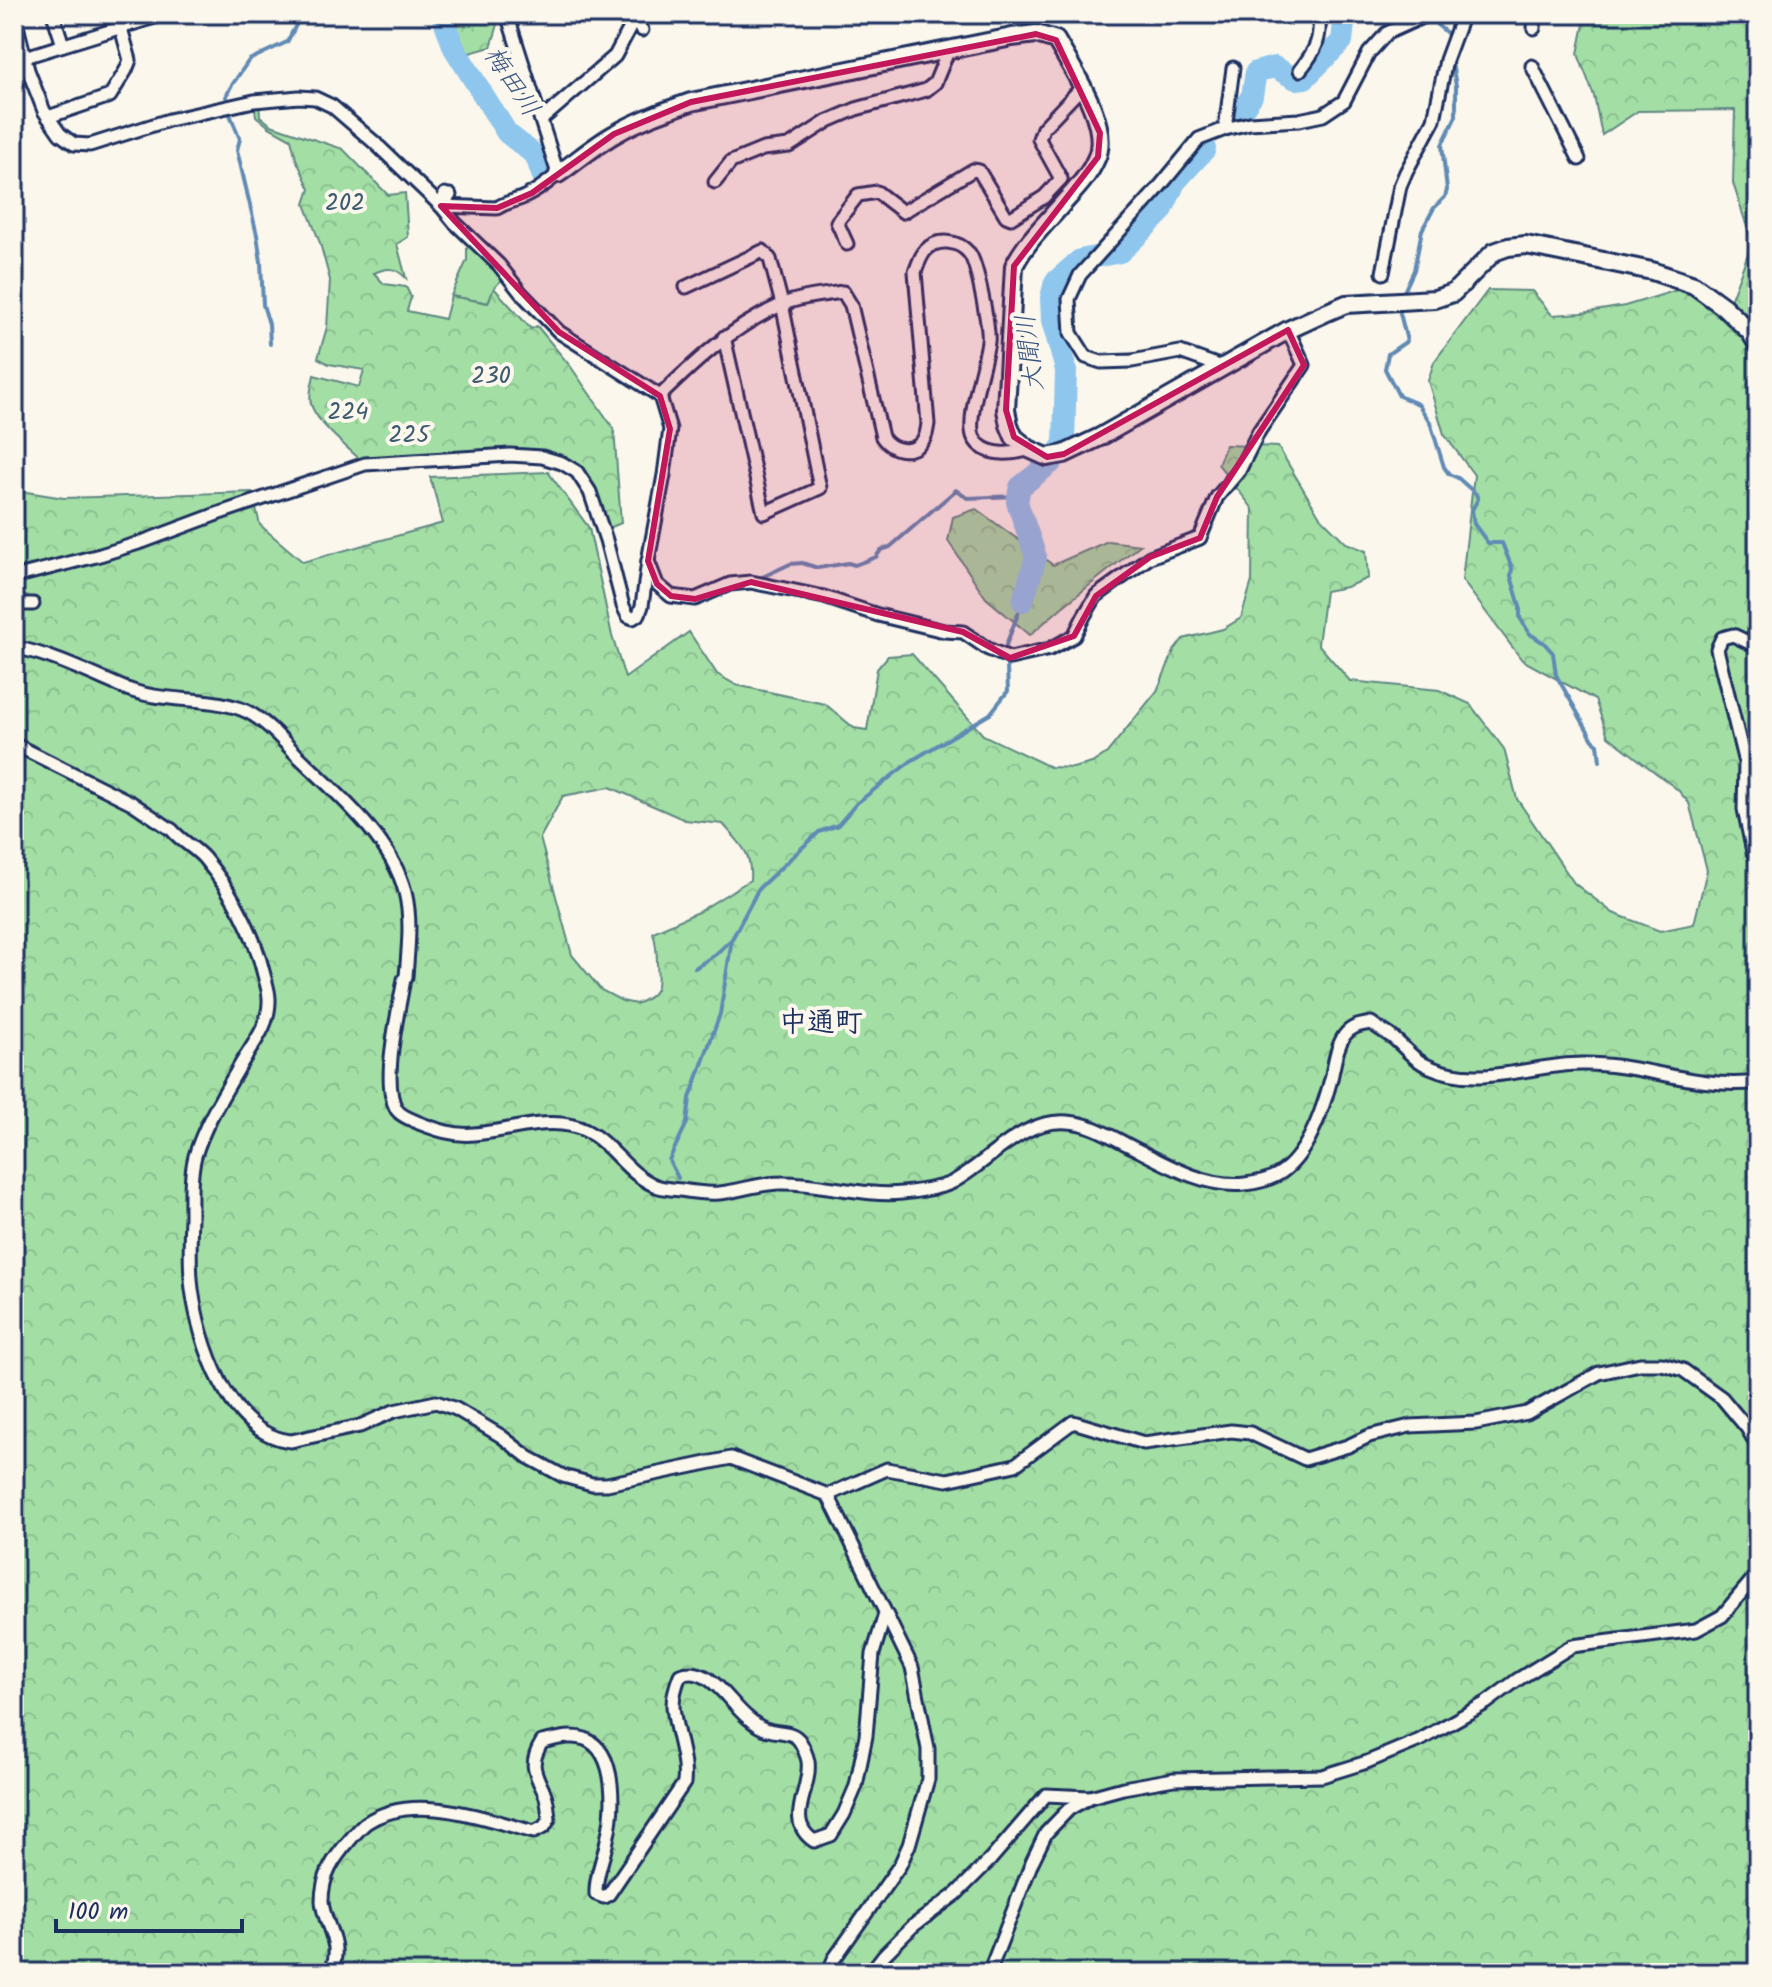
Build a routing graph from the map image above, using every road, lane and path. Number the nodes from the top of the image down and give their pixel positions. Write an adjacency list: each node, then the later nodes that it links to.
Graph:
1 (14, 14): 15 (street)
2 (53, 14): 13 (street)
3 (117, 14): 11 (street)
4 (156, 14): 11 (street)
5 (507, 14): 21 (street)
6 (1319, 14): 18 (street)
7 (1463, 14): 28 (street)
8 (1535, 14): 12 (street)
9 (1426, 15): 22 (street)
10 (635, 19): 21 (street)
11 (121, 27): 13 (street); 20 (street)
12 (1534, 28)
13 (63, 45): 15 (street)
14 (949, 49): 19 (street); 24 (street); 25 (street)
15 (25, 57): 20 (street)
16 (1532, 66): 23 (street)
17 (1233, 68): 22 (street)
18 (1300, 70)
19 (1082, 87): 27 (street); 36 (street)
20 (48, 117): 26 (street)
21 (541, 120): 24 (street)
22 (1225, 129): 34 (street)
23 (1579, 159)
24 (558, 174): 26 (street)
25 (715, 182)
26 (445, 198): 35 (street)
27 (847, 244)
28 (1383, 273)
29 (686, 287): 30 (street)
30 (782, 304): 32 (street); 32 (street); 36 (street)
31 (1288, 330): 33 (street); 34 (street); 37 (street)
32 (724, 337): 35 (street)
33 (1758, 345)
34 (1222, 367): 36 (street)
35 (660, 396): 37 (street)
36 (1029, 449)
37 (648, 561): 38 (street)
38 (14, 577)
39 (14, 604): 40 (street)
40 (33, 604)
41 (14, 647): 45 (street)
42 (1758, 647): 44 (street)
43 (14, 744): 47 (street)
44 (1758, 862)
45 (1758, 1082)
46 (1758, 1447): 47 (street)
47 (828, 1495): 49 (street)
48 (1758, 1573): 50 (street)
49 (885, 1614): 51 (street); 52 (street)
50 (1090, 1797): 53 (street); 54 (street)
51 (331, 1973)
52 (828, 1973)
53 (870, 1973)
54 (991, 1973)

